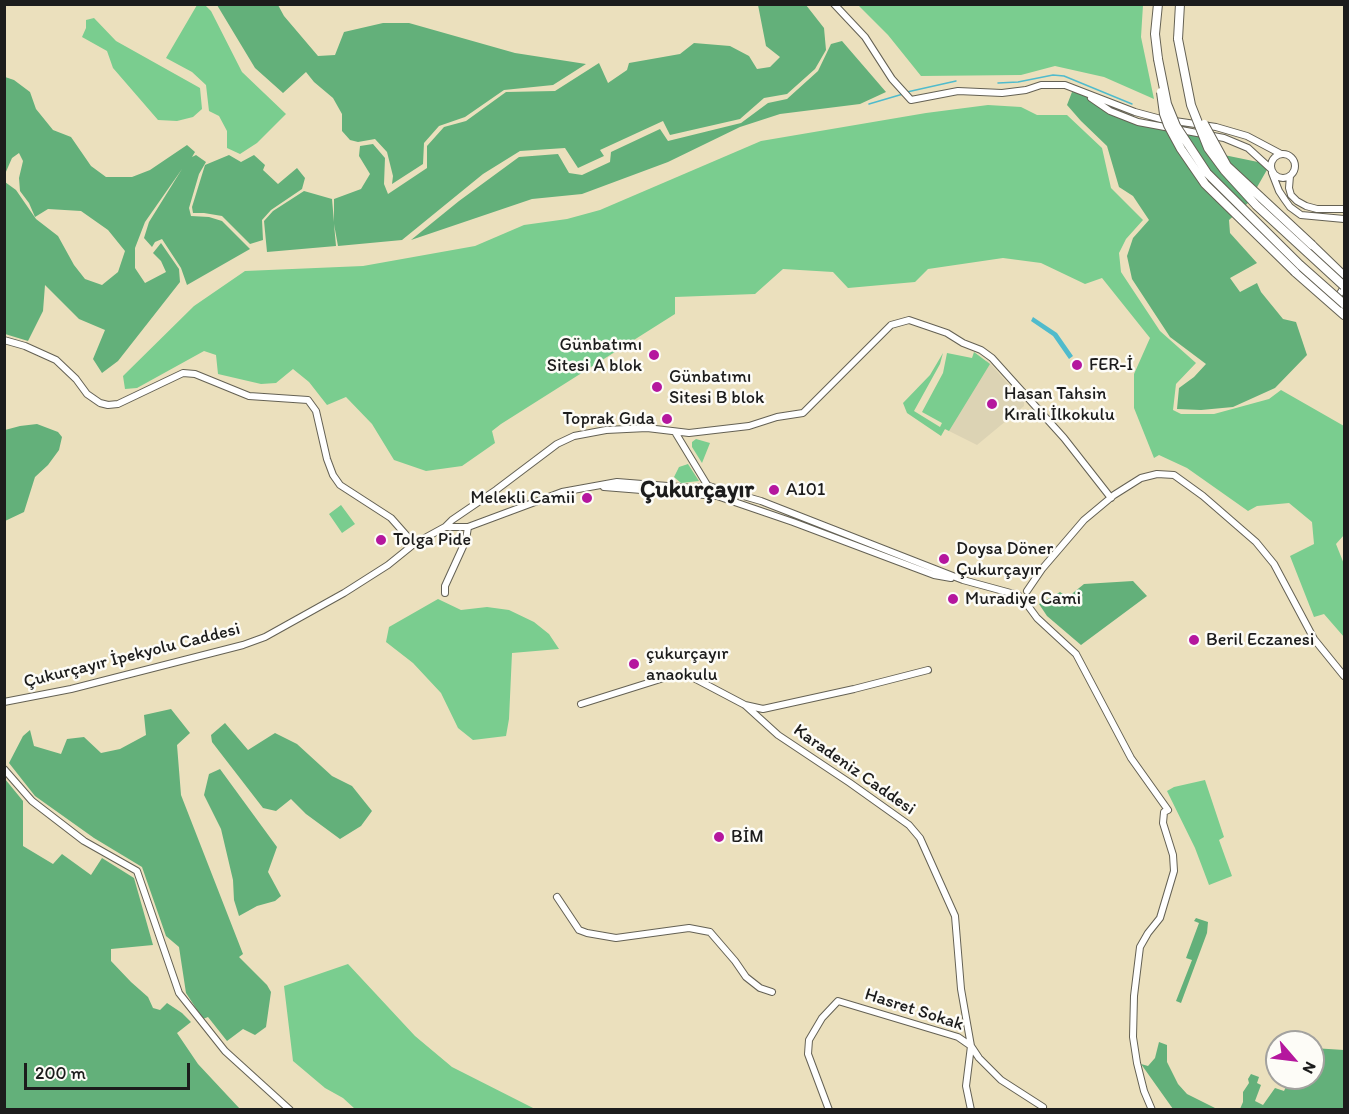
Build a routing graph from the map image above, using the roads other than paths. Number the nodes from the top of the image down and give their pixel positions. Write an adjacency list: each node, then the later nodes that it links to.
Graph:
1 (834, 4): 6 (street)
2 (1158, 4): 5 (main road, bridge)
3 (1180, 4): 4 (main road, bridge)
4 (1185, 72): 12 (main road, bridge); 13 (main road, bridge)
5 (1162, 79): 14 (main road, bridge); 14 (main road, bridge)
6 (1078, 89): 7 (street); 8 (street)
7 (1281, 154): 8 (street); 9 (street)
8 (1272, 171): 9 (street); 11 (street)
9 (1290, 176): 10 (street)
10 (1344, 209)
11 (1344, 219)
12 (1344, 276)
13 (1344, 287): 14 (street)
14 (1341, 306): 15 (main road)
15 (1344, 315)
16 (4, 340): 24 (street)
17 (675, 432): 19 (street); 21 (street); 22 (street)
18 (589, 486): 19 (street, Çukurçayır İpekyolu Caddesi); 20 (street, Çukurçayır İpekyolu Caddesi); 23 (street, Çukurçayır İpekyolu Caddesi)
19 (709, 486): 20 (street); 25 (street, Çukurçayır İpekyolu Caddesi)
20 (709, 494): 25 (street, Çukurçayır İpekyolu Caddesi)
21 (1111, 498): 26 (street); 31 (street)
22 (445, 527): 23 (street, Çukurçayır İpekyolu Caddesi); 24 (street, Çukurçayır İpekyolu Caddesi)
23 (468, 527): 27 (street)
24 (414, 544): 32 (street, Çukurçayır İpekyolu Caddesi)
25 (963, 580): 28 (street, Çukurçayır İpekyolu Caddesi)
26 (1027, 591): 28 (street); 29 (street)
27 (445, 593)
28 (1018, 595): 29 (street, Çukurçayır İpekyolu Caddesi)
29 (1026, 603): 43 (street, Çukurçayır İpekyolu Caddesi)
30 (928, 670): 34 (street)
31 (1344, 676)
32 (4, 702)
33 (582, 704): 34 (street, Karadeniz Caddesi)
34 (745, 705): 38 (street, Karadeniz Caddesi)
35 (4, 769): 40 (street)
36 (557, 897): 37 (street)
37 (772, 993)
38 (971, 1046): 39 (street, Hasret Sokak); 41 (street, Hasret Sokak); 42 (street, Karadeniz Caddesi)
39 (1043, 1107)
40 (290, 1110)
41 (829, 1110)
42 (971, 1110)
43 (1152, 1110)

